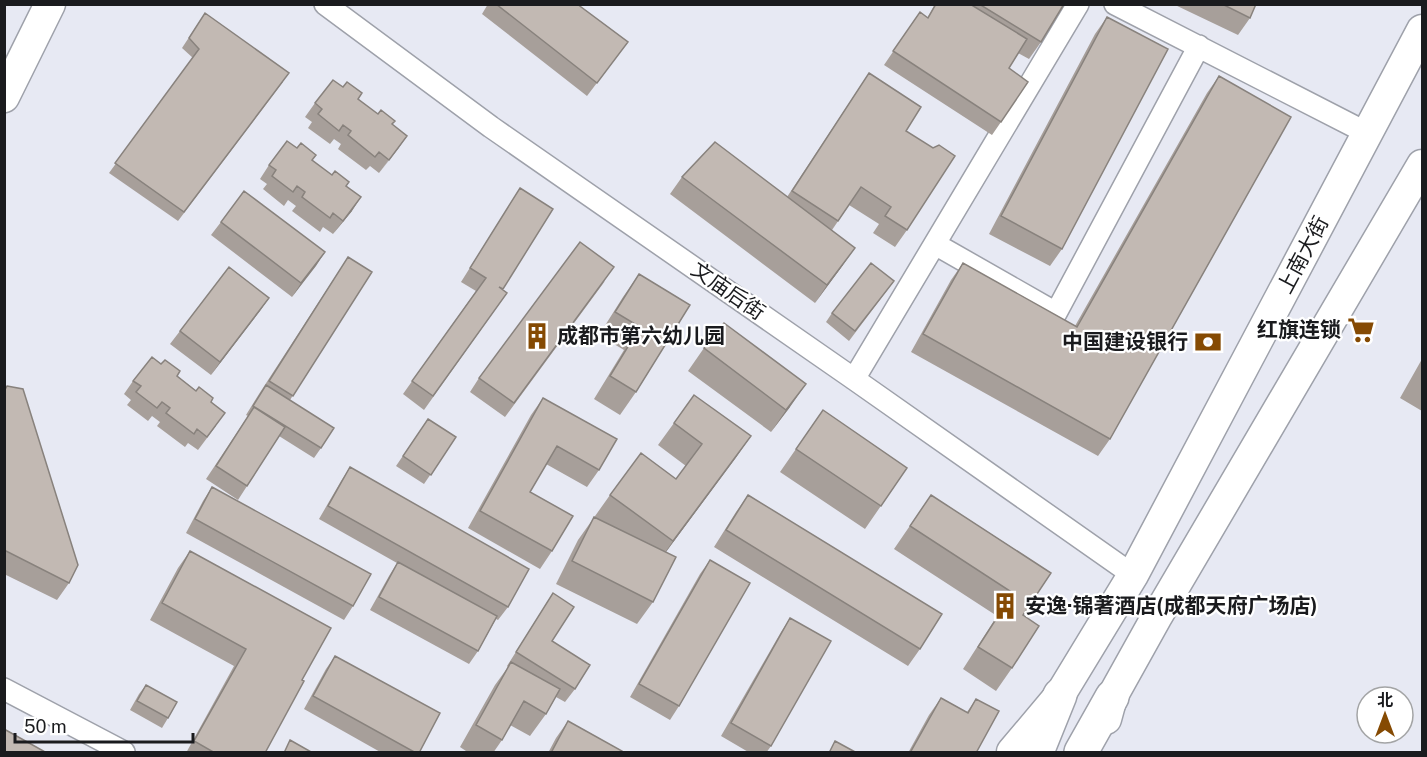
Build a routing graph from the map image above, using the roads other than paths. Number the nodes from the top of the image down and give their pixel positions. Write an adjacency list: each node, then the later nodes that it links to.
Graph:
1 (29, 4): 8 (main road)
2 (50, 4): 9 (main road)
3 (325, 4): 13 (street, 文庙后街)
4 (1078, 4): 12 (street)
5 (1115, 4): 7 (street)
6 (1422, 30): 10 (main road, 上南大街)
7 (1199, 46): 10 (street); 12 (street)
8 (4, 54)
9 (4, 97)
10 (1367, 133): 14 (main road, 上南大街)
11 (1422, 165): 17 (main road)
12 (935, 244): 13 (street)
13 (854, 378): 14 (street, 文庙后街)
14 (1133, 575): 16 (main road, 上南大街)
15 (4, 689): 18 (street)
16 (1060, 695): 19 (main road, 上南大街); 20 (main road)
17 (1112, 697): 21 (main road); 22 (main road)
18 (124, 753)
19 (1012, 753)
20 (1037, 753)
21 (1081, 753)
22 (1096, 753)

